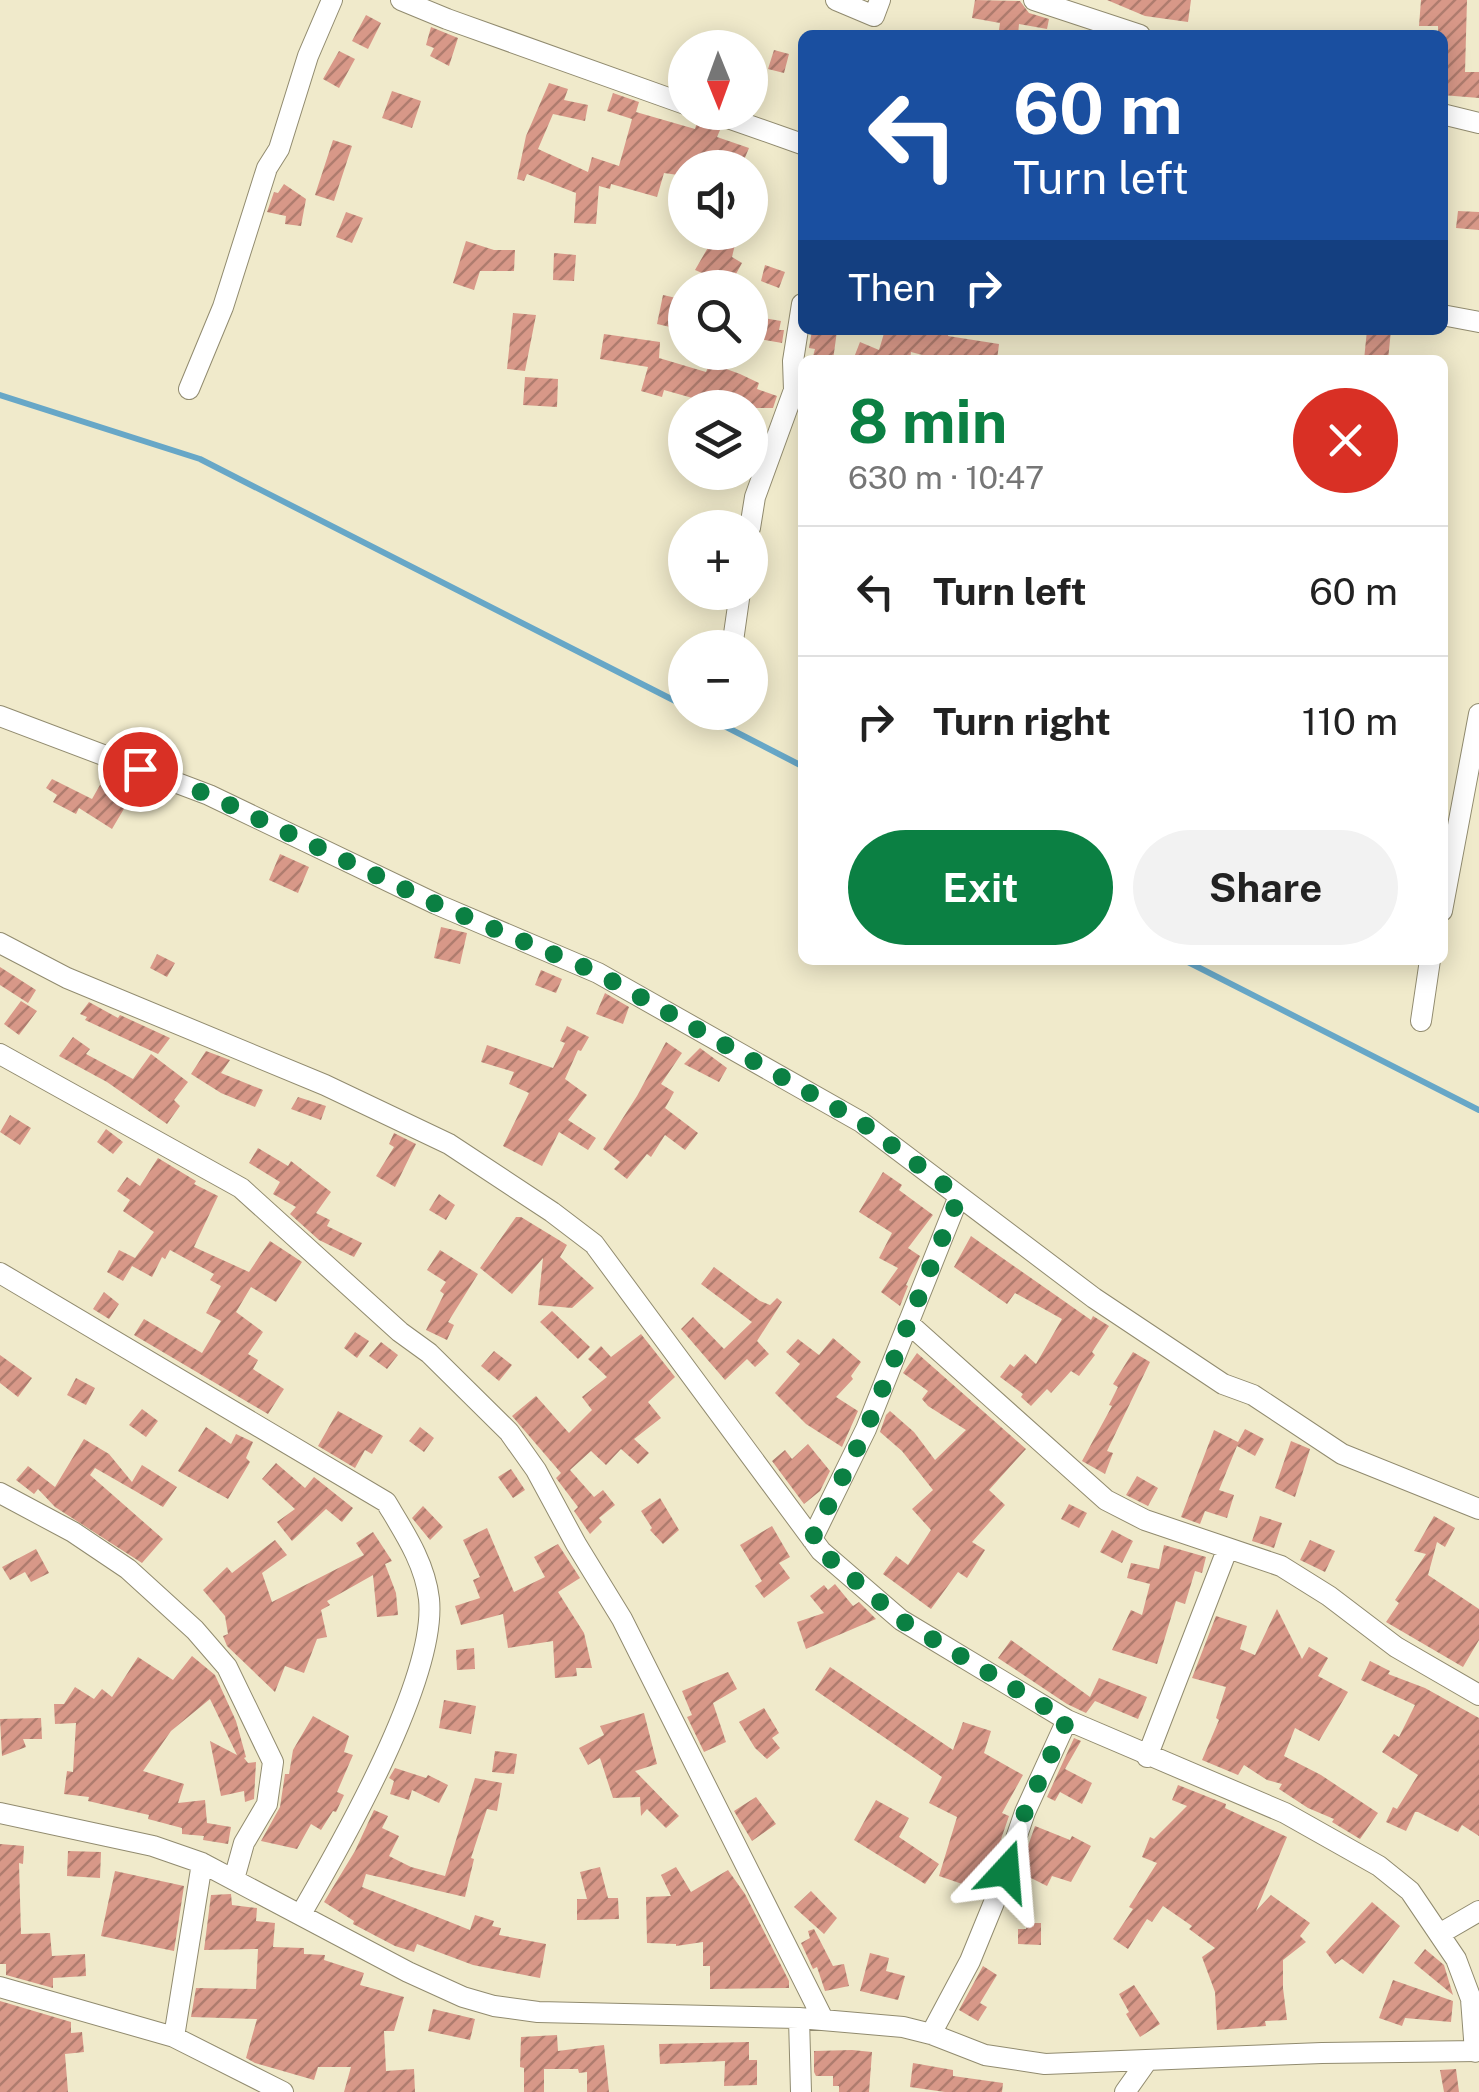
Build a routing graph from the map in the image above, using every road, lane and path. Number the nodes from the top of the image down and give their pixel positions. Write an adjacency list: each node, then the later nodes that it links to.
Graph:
1 (332, 0): 15 (street)
2 (402, 0): 7 (street)
3 (836, 0): 4 (street)
4 (880, 0)
5 (1034, 0): 6 (street)
6 (1125, 30)
7 (668, 98)
8 (1448, 115): 9 (street)
9 (1479, 123)
10 (762, 130): 11 (street)
11 (798, 143)
12 (1448, 316): 13 (street)
13 (1479, 322)
14 (798, 327): 16 (street)
15 (189, 389)
16 (753, 510)
17 (1479, 714): 19 (street)
18 (0, 716): 24 (street)
19 (1448, 879)
20 (0, 943): 29 (street)
21 (1429, 965): 22 (street)
22 (1421, 1021)
23 (0, 1054): 42 (street)
24 (959, 1196): 26 (street); 28 (street)
25 (0, 1273): 38 (street)
26 (908, 1322): 29 (street); 30 (street)
27 (0, 1493): 36 (street)
28 (1479, 1509)
29 (812, 1539): 32 (street)
30 (1227, 1550): 31 (street); 33 (street)
31 (1479, 1696)
32 (1067, 1720): 33 (street); 43 (street)
33 (1147, 1757): 39 (street)
34 (0, 1812): 35 (street)
35 (202, 1864): 36 (street); 44 (street)
36 (234, 1879): 38 (street)
37 (1479, 1911): 39 (street)
38 (301, 1914): 41 (street)
39 (1440, 1933): 45 (street)
40 (0, 1988): 44 (street)
41 (799, 2018): 42 (street); 48 (street)
42 (823, 2020): 43 (street)
43 (931, 2034): 46 (street)
44 (174, 2037): 47 (street)
45 (1477, 2052): 46 (street)
46 (1148, 2060): 49 (street)
47 (283, 2092)
48 (801, 2092)
49 (1125, 2092)

